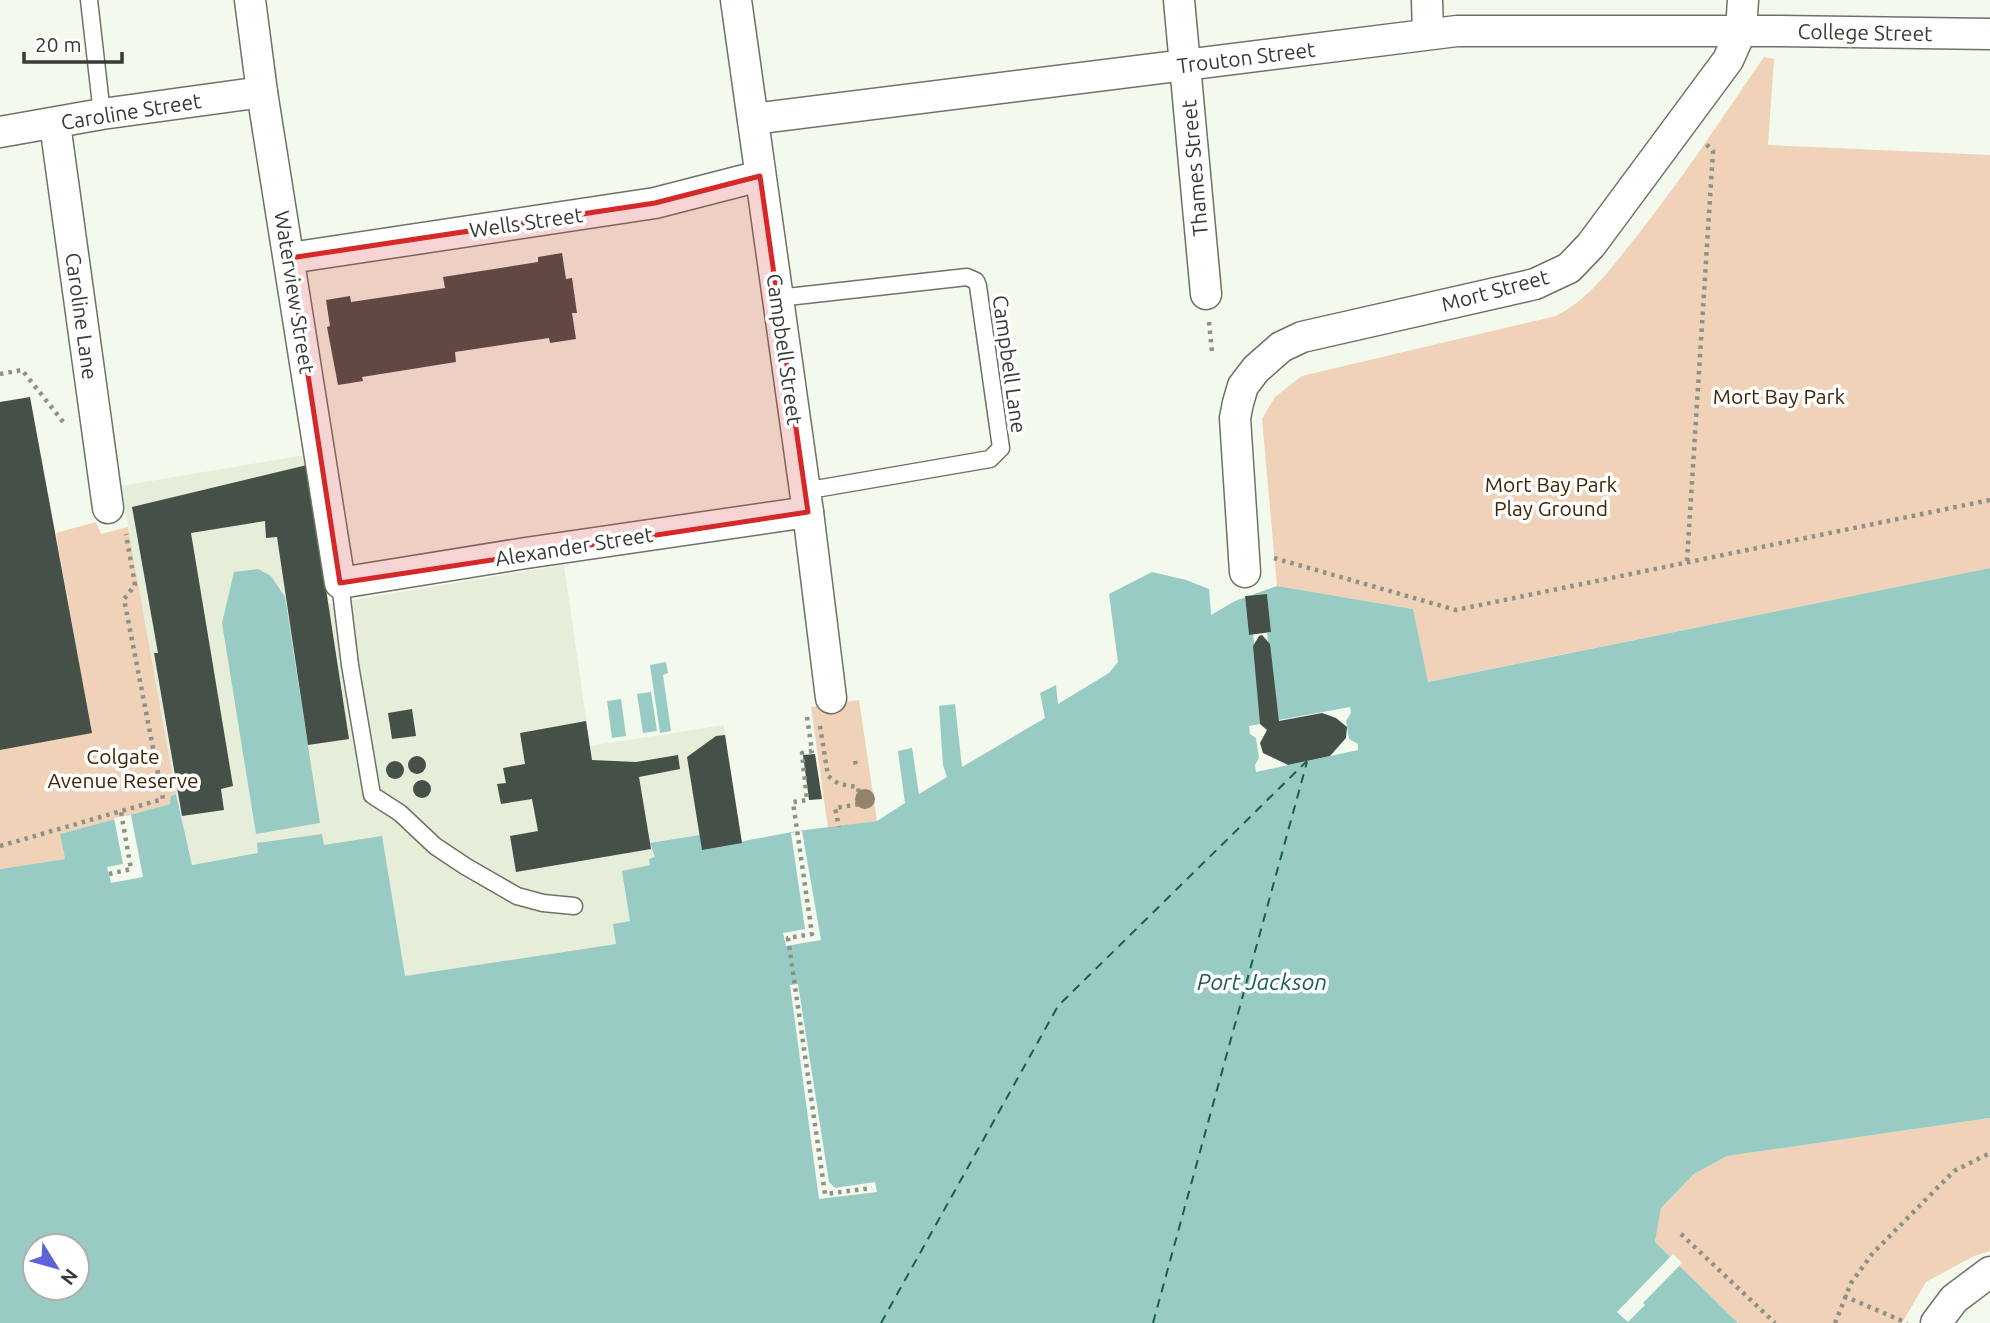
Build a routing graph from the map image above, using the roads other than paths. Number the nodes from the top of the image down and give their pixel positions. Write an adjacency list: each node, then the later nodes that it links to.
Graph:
1 (89, 0): 12 (lane)
2 (250, 0): 11 (street, Waterview Street)
3 (736, 0): 13 (street, Campbell Street)
4 (1179, 0): 10 (street, Thames Street)
5 (1427, 0): 8 (street)
6 (1743, 0): 7 (street, Mort Street)
7 (1741, 31): 8 (street, Trouton Street); 9 (street, College Street); 22 (street, Mort Street)
8 (1428, 34): 10 (street, Trouton Street)
9 (1990, 34)
10 (1185, 65): 13 (street, Trouton Street); 18 (street, Thames Street)
11 (262, 92): 12 (street, Caroline Street); 17 (street, Waterview Street)
12 (102, 114): 14 (street, Caroline Street)
13 (753, 120): 16 (street, Campbell Street)
14 (55, 124): 15 (street, Caroline Street); 21 (street, Caroline Lane)
15 (0, 132)
16 (760, 176): 17 (street, Wells Street); 19 (street, Campbell Street)
17 (290, 258): 23 (street, Waterview Street)
18 (1206, 294)
19 (778, 298): 20 (street, Campbell Street); 20 (lane, Campbell Lane)
20 (806, 501): 23 (street, Alexander Street); 24 (street, Campbell Street)
21 (108, 508)
22 (1244, 564)
23 (340, 583): 25 (lane)
24 (818, 704)
25 (574, 906)
26 (1990, 1272): 27 (street)
27 (1936, 1323)

